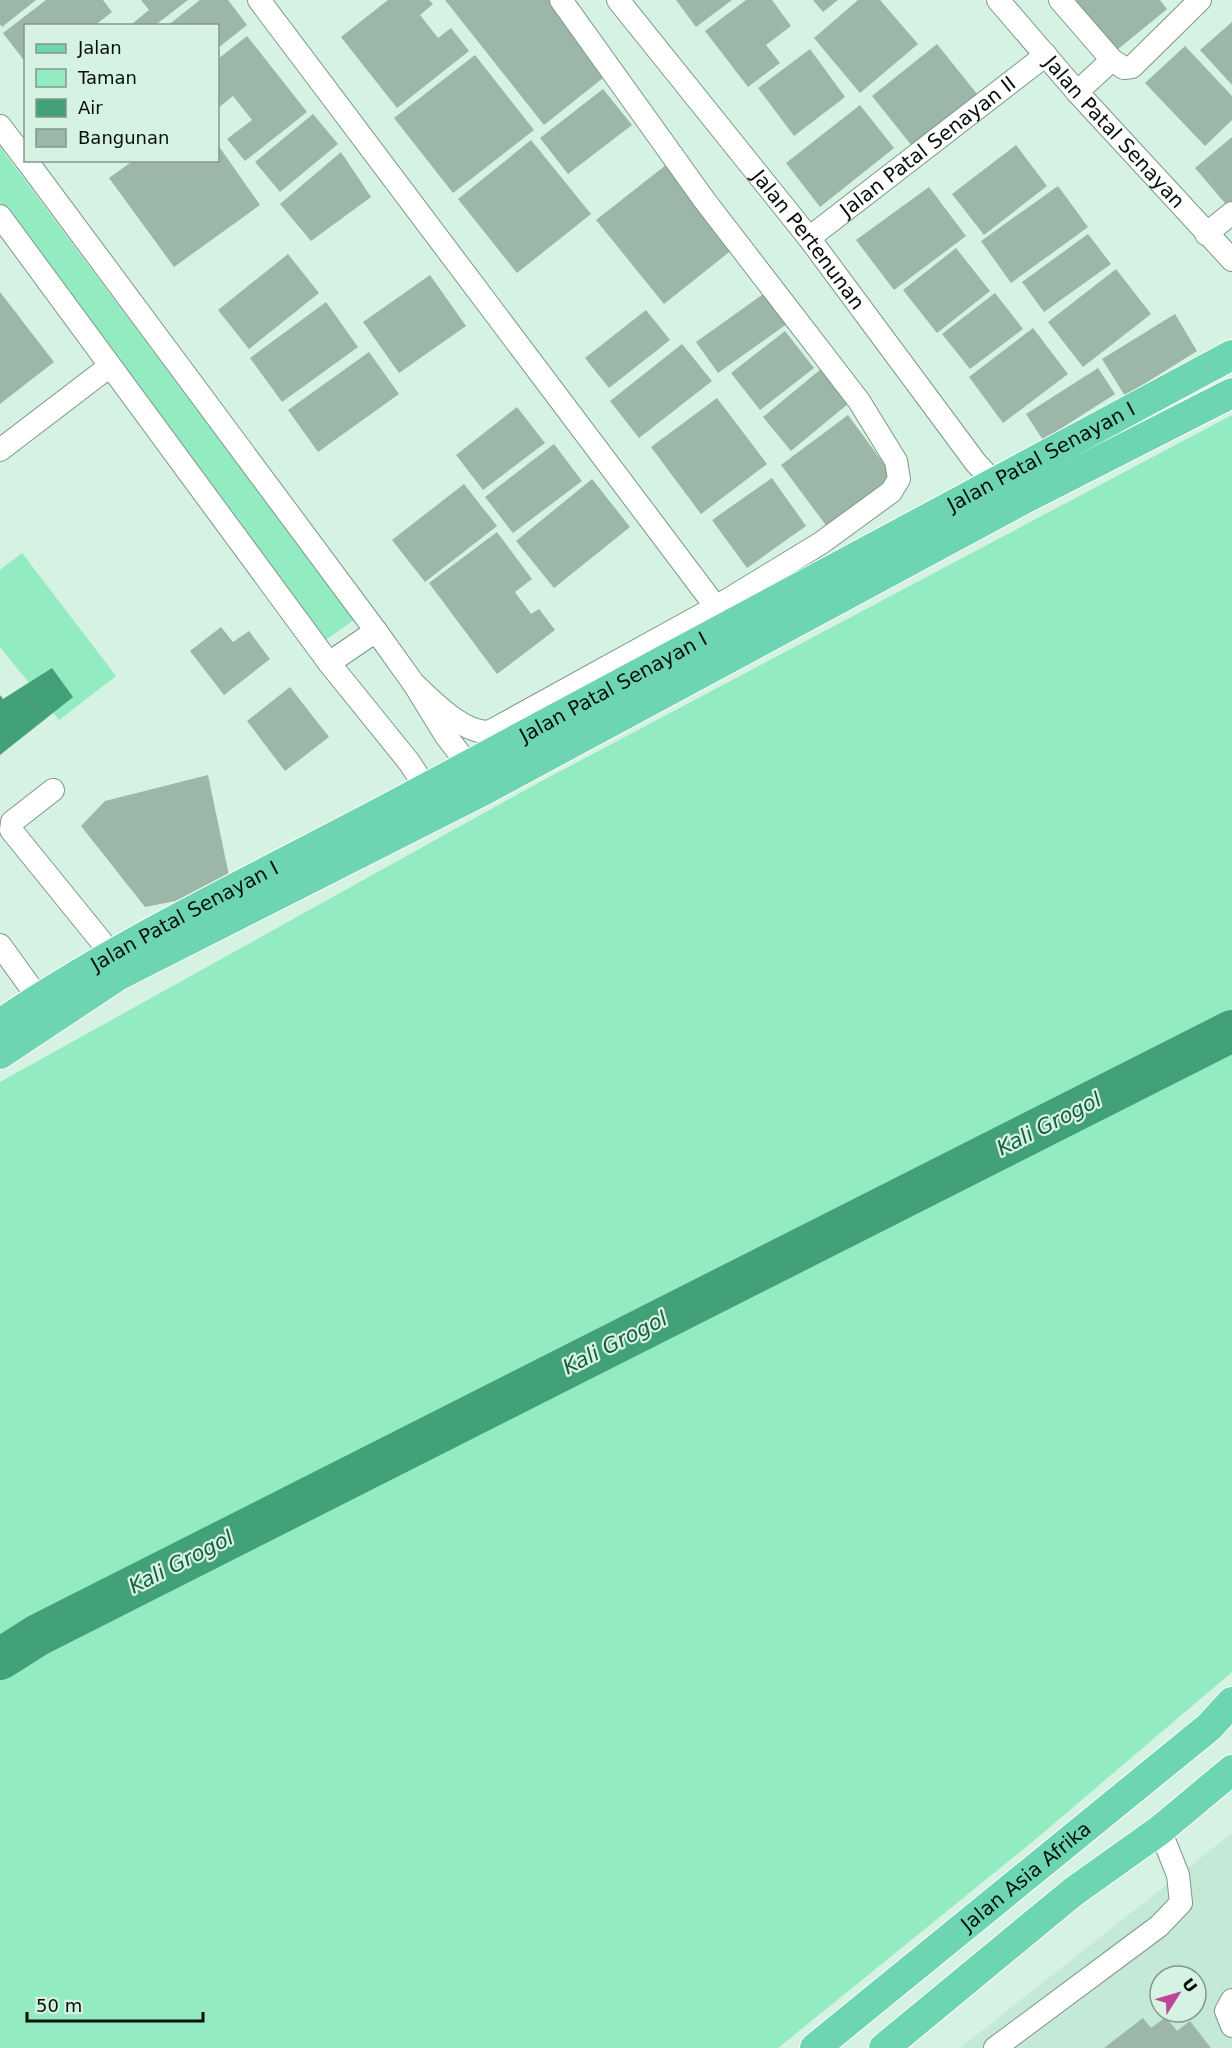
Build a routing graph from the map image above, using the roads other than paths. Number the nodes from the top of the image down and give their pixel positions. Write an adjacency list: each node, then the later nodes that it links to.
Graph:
1 (259, 0): 23 (street)
2 (561, 0): 23 (street)
3 (618, 0): 16 (street, Jalan Pertenunan)
4 (998, 0): 7 (street, Jalan Patal Senayan)
5 (1060, 0): 8 (street)
6 (1200, 0): 8 (street)
7 (1046, 55): 9 (street, Jalan Patal Senayan); 16 (street, Jalan Patal Senayan II)
8 (1112, 60): 9 (street)
9 (1077, 92): 15 (street, Jalan Patal Senayan)
10 (0, 126): 11 (street)
11 (24, 157)
12 (27, 162): 24 (street)
13 (1232, 213): 15 (street)
14 (0, 216): 19 (street)
15 (1206, 234): 17 (street, Jalan Patal Senayan)
16 (809, 238): 22 (street, Jalan Pertenunan)
17 (1232, 260)
18 (1232, 355): 22 (main road, Jalan Patal Senayan I)
19 (110, 366): 21 (street); 25 (street)
20 (1232, 393): 27 (main road, Jalan Patal Senayan I)
21 (0, 450)
22 (993, 481): 27 (main road, Jalan Patal Senayan I)
23 (716, 607): 26 (street)
24 (376, 631): 25 (street); 26 (street)
25 (329, 663): 29 (street)
26 (414, 684): 27 (street)
27 (478, 777): 29 (main road, Jalan Patal Senayan I)
28 (53, 790): 31 (street)
29 (434, 800): 31 (main road, Jalan Patal Senayan I)
30 (0, 945): 32 (street)
31 (114, 965): 32 (main road, Jalan Patal Senayan I); 34 (main road, Jalan Patal Senayan I)
32 (39, 999): 33 (main road, Jalan Patal Senayan I)
33 (0, 1024)
34 (0, 1054)
35 (1232, 1701): 36 (main road, Jalan Asia Afrika)
36 (1221, 1720): 39 (main road, Jalan Asia Afrika)
37 (1229, 1772): 38 (main road)
38 (1160, 1830): 40 (main road); 45 (street)
39 (1048, 1857): 40 (main road); 43 (main road, Jalan Asia Afrika)
40 (1073, 1892): 44 (main road)
41 (1232, 2000): 42 (street)
42 (1232, 2026)
43 (814, 2048)
44 (884, 2048)
45 (995, 2048)

